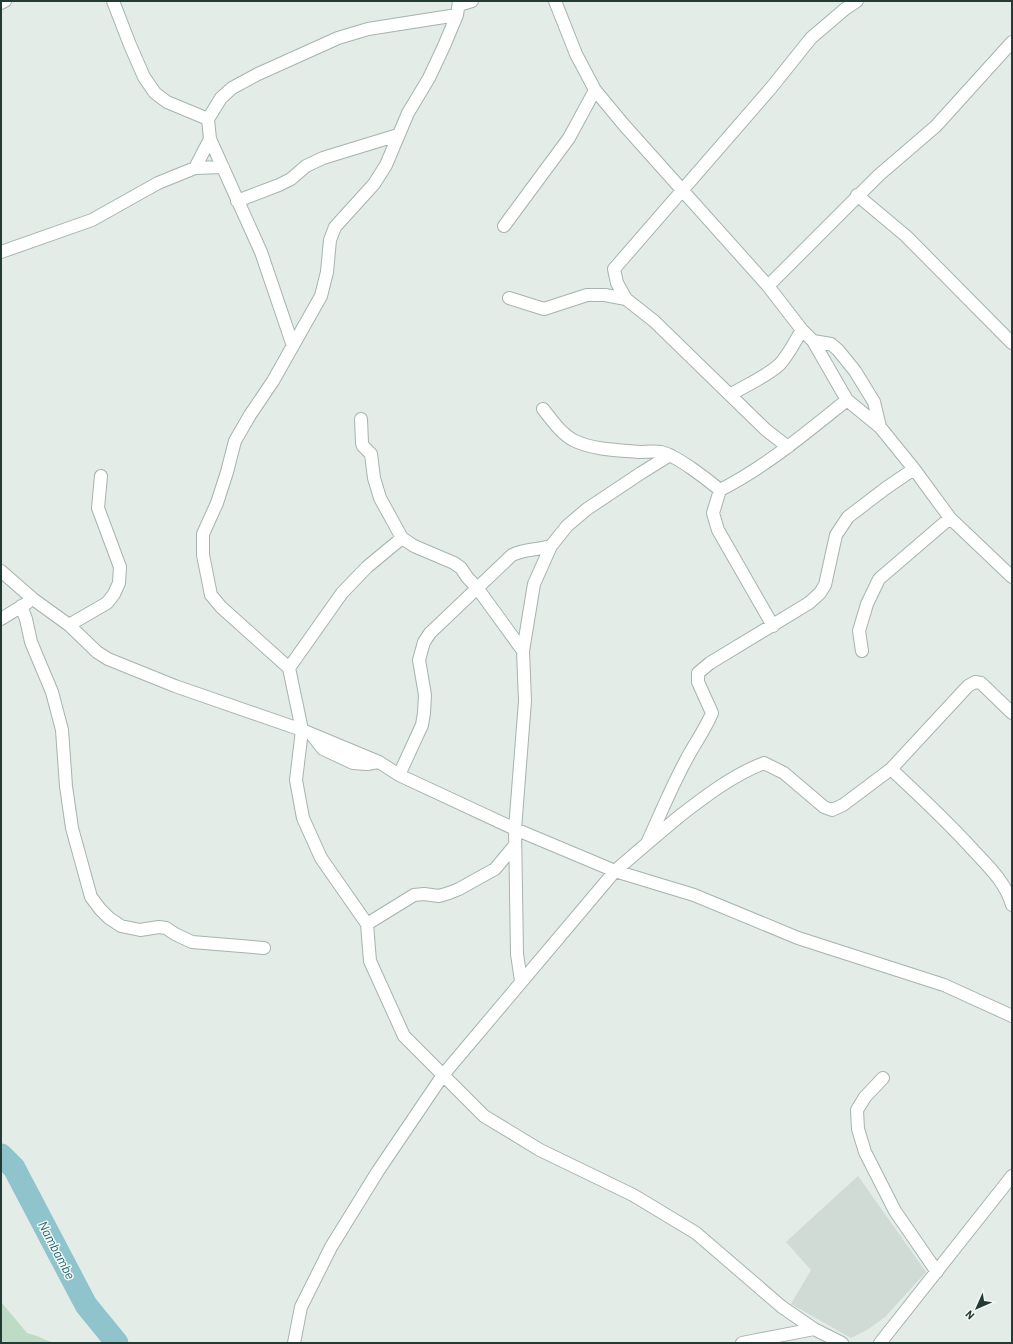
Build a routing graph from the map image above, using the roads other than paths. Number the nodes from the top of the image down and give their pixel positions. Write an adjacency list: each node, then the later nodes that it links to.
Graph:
1 (5, 1): 6 (street)
2 (113, 1): 10 (street)
3 (472, 1): 7 (street)
4 (554, 1): 9 (street)
5 (857, 1): 15 (street)
6 (1, 3)
7 (458, 7): 10 (street); 11 (street)
8 (1012, 42): 16 (street)
9 (595, 90): 15 (street); 18 (street)
10 (208, 119): 12 (street)
11 (398, 135): 17 (street); 26 (street)
12 (210, 139): 13 (street); 14 (street)
13 (223, 167): 14 (street); 17 (street)
14 (195, 168): 19 (street)
15 (682, 190): 20 (street); 22 (street)
16 (857, 195): 20 (street); 25 (street)
17 (237, 201): 26 (street)
18 (504, 226)
19 (1, 252)
20 (768, 286): 23 (street)
21 (509, 298): 22 (street)
22 (626, 298): 27 (street)
23 (802, 330): 24 (street); 27 (street)
24 (813, 341): 28 (street); 31 (street)
25 (1012, 343)
26 (293, 346): 50 (street)
27 (730, 395): 32 (street)
28 (847, 400): 31 (street); 32 (street)
29 (543, 409): 33 (street)
30 (361, 419): 38 (street)
31 (880, 427): 34 (street)
32 (788, 447): 36 (street)
33 (670, 455): 36 (street); 39 (street)
34 (914, 469): 37 (street); 47 (street)
35 (101, 476): 46 (street)
36 (720, 490): 47 (street)
37 (950, 518): 41 (street); 49 (street)
38 (402, 538): 42 (street); 50 (street)
39 (550, 546): 42 (street); 48 (street)
40 (1, 571): 43 (street)
41 (1012, 577)
42 (478, 589): 48 (street); 54 (street)
43 (33, 599): 44 (street); 46 (street)
44 (21, 606): 45 (street); 63 (street)
45 (1, 619)
46 (69, 625): 52 (street)
47 (773, 626): 56 (street)
48 (523, 651): 55 (street)
49 (862, 651)
50 (289, 668): 52 (street)
51 (1012, 713): 53 (street)
52 (306, 732): 54 (street); 62 (street)
53 (891, 769): 56 (street); 61 (street)
54 (399, 774): 55 (street)
55 (515, 828): 57 (street); 60 (street)
56 (647, 843): 60 (street)
57 (515, 845): 58 (street); 59 (street)
58 (516, 866): 59 (street); 64 (street)
59 (495, 869): 62 (street)
60 (615, 870): 64 (street); 65 (street)
61 (1012, 905)
62 (367, 924): 66 (street)
63 (264, 948)
64 (521, 981): 66 (street)
65 (1012, 1016)
66 (443, 1075): 70 (street); 71 (street)
67 (883, 1078): 69 (street)
68 (1012, 1176): 69 (street)
69 (937, 1272): 74 (street)
70 (814, 1329): 72 (street); 73 (street)
71 (294, 1343)
72 (742, 1343)
73 (842, 1343)
74 (880, 1343)

